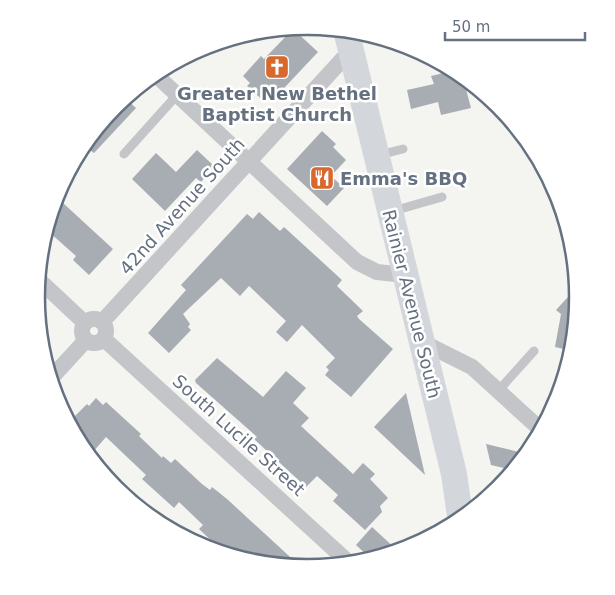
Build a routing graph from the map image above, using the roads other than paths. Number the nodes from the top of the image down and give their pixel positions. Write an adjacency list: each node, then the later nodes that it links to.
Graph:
1 (349, 42): 6 (main road, Rainier Avenue South); 7 (street, 42nd Avenue South)
2 (161, 80): 3 (street)
3 (177, 95): 5 (lane); 7 (street)
4 (403, 149): 6 (lane)
5 (124, 154)
6 (376, 155): 9 (main road, Rainier Avenue South)
7 (249, 162): 10 (street); 12 (street, 42nd Avenue South)
8 (442, 197): 9 (lane)
9 (390, 212): 10 (main road, Rainier Avenue South)
10 (405, 275): 16 (main road, Rainier Avenue South)
11 (46, 286): 13 (street)
12 (102, 322): 13 (street); 14 (street)
13 (85, 323): 15 (street)
14 (104, 339): 15 (street); 22 (street, South Lucile Street)
15 (86, 340): 18 (street)
16 (422, 342): 19 (street); 21 (main road, Rainier Avenue South)
17 (534, 352): 19 (lane)
18 (56, 372)
19 (498, 391): 20 (street)
20 (537, 426)
21 (459, 511)
22 (343, 558)

